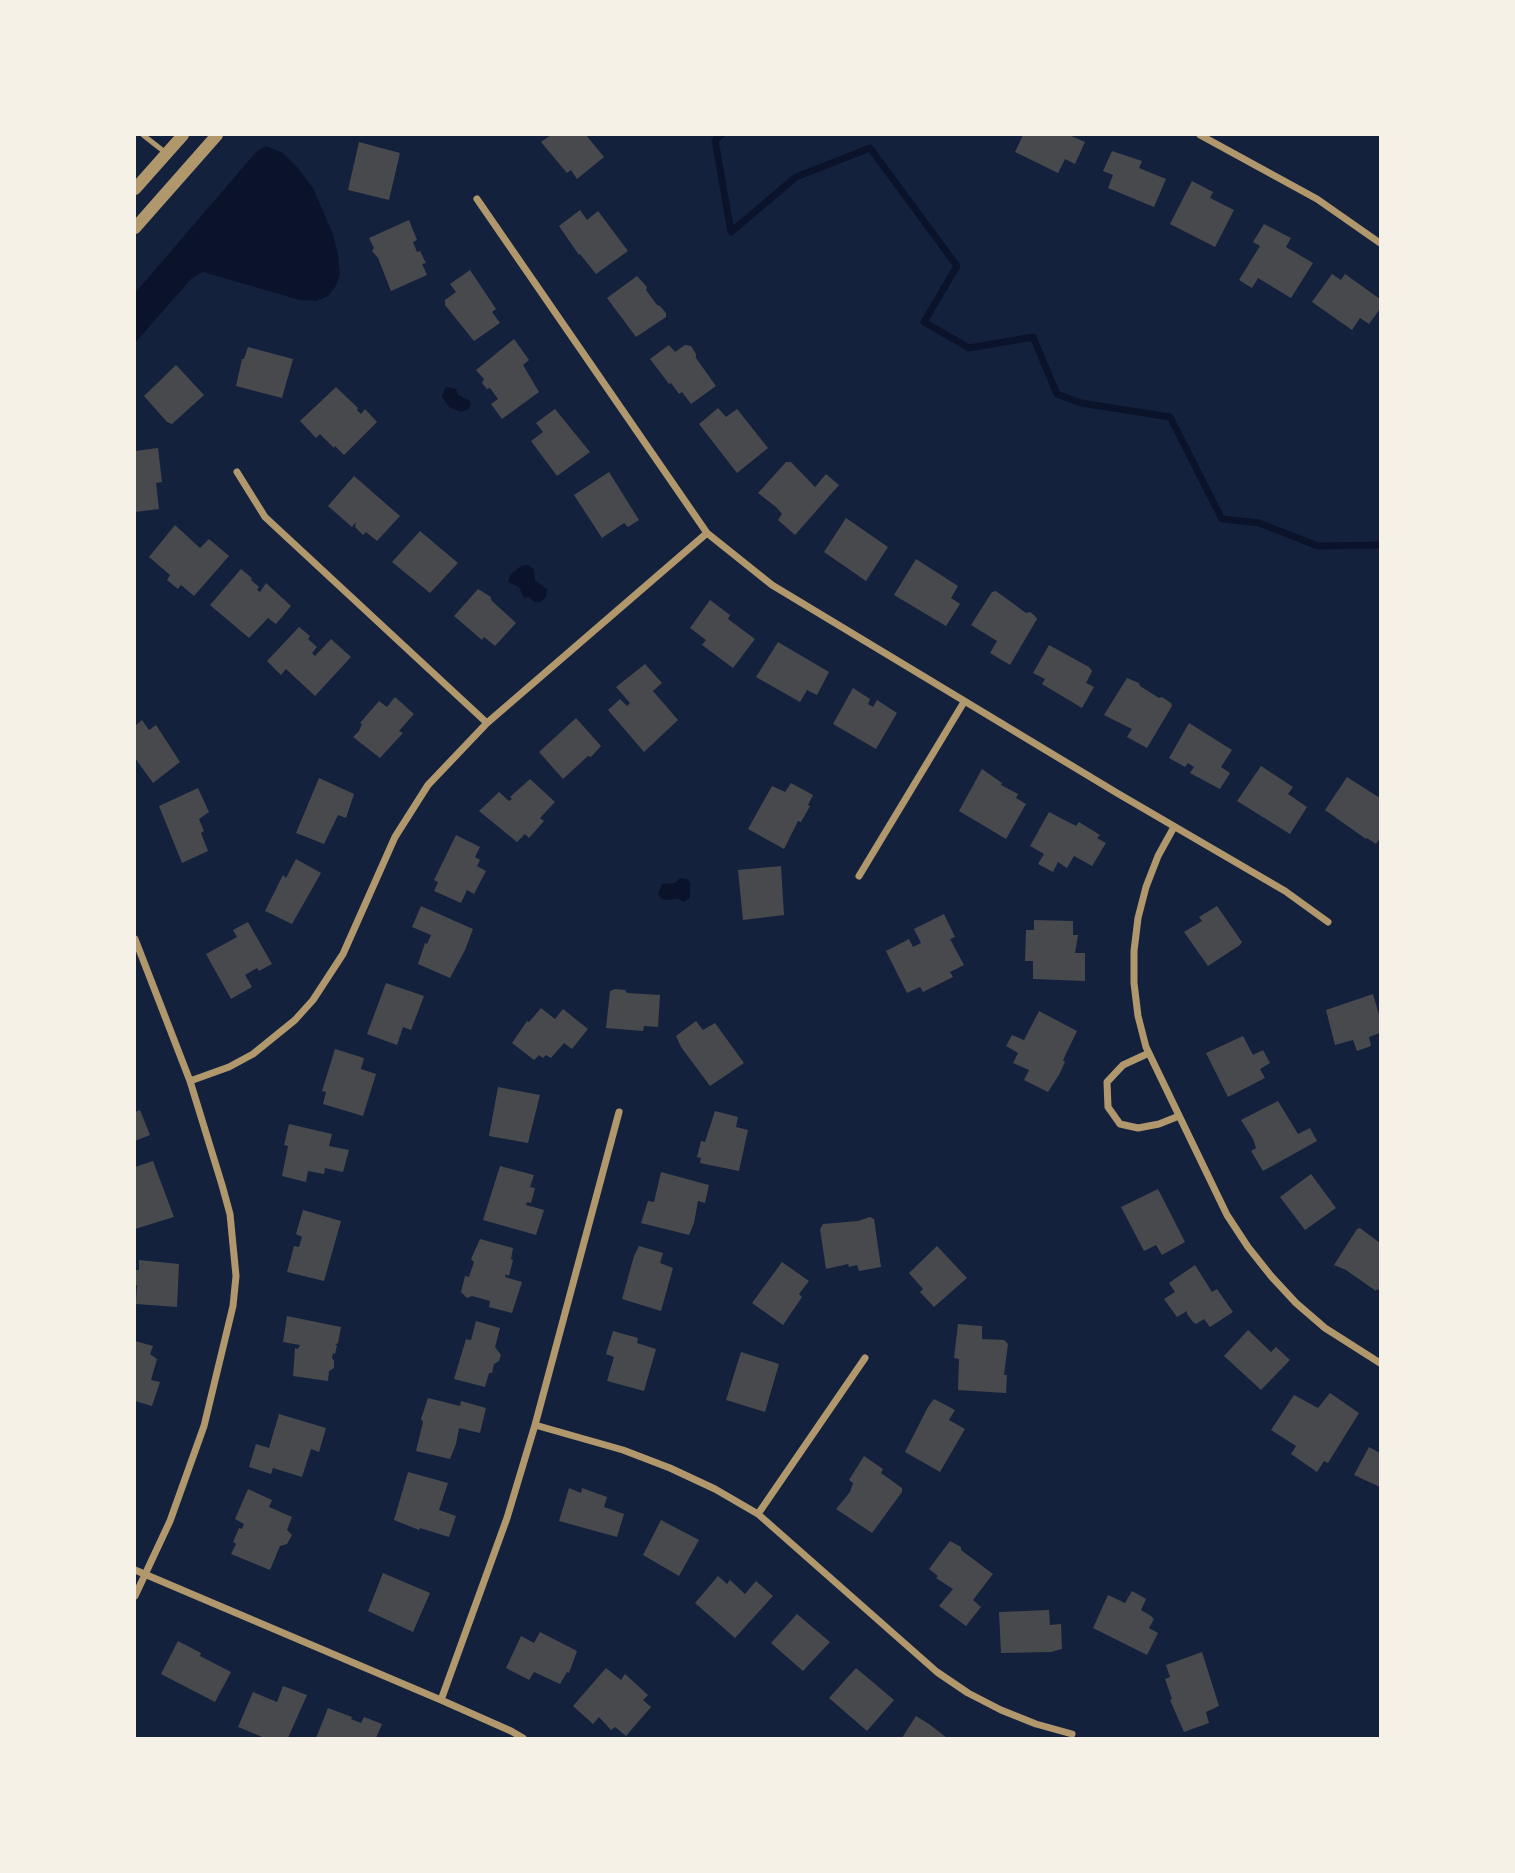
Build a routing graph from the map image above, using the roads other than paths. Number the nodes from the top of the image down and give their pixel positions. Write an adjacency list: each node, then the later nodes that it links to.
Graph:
1 (143, 135): 5 (lane)
2 (183, 135): 5 (street)
3 (217, 135): 8 (street)
4 (1201, 135): 9 (street)
5 (166, 153): 6 (street)
6 (135, 189)
7 (477, 199): 11 (street)
8 (135, 228)
9 (1380, 243)
10 (237, 472): 13 (street)
11 (708, 533): 12 (street); 13 (street)
12 (964, 702): 14 (street); 15 (street)
13 (487, 723): 19 (street)
14 (1174, 827): 16 (street); 18 (street)
15 (859, 876)
16 (1328, 922)
17 (135, 939): 19 (street)
18 (1149, 1053): 21 (street); 21 (street)
19 (190, 1081): 27 (street)
20 (619, 1112): 24 (street)
21 (1179, 1116): 23 (street)
22 (865, 1358): 25 (street)
23 (1380, 1363)
24 (535, 1425): 25 (street); 29 (street)
25 (758, 1514): 30 (street)
26 (135, 1570): 27 (street)
27 (146, 1575): 28 (street); 29 (street)
28 (135, 1596)
29 (441, 1700): 31 (street)
30 (1072, 1734)
31 (523, 1738)

